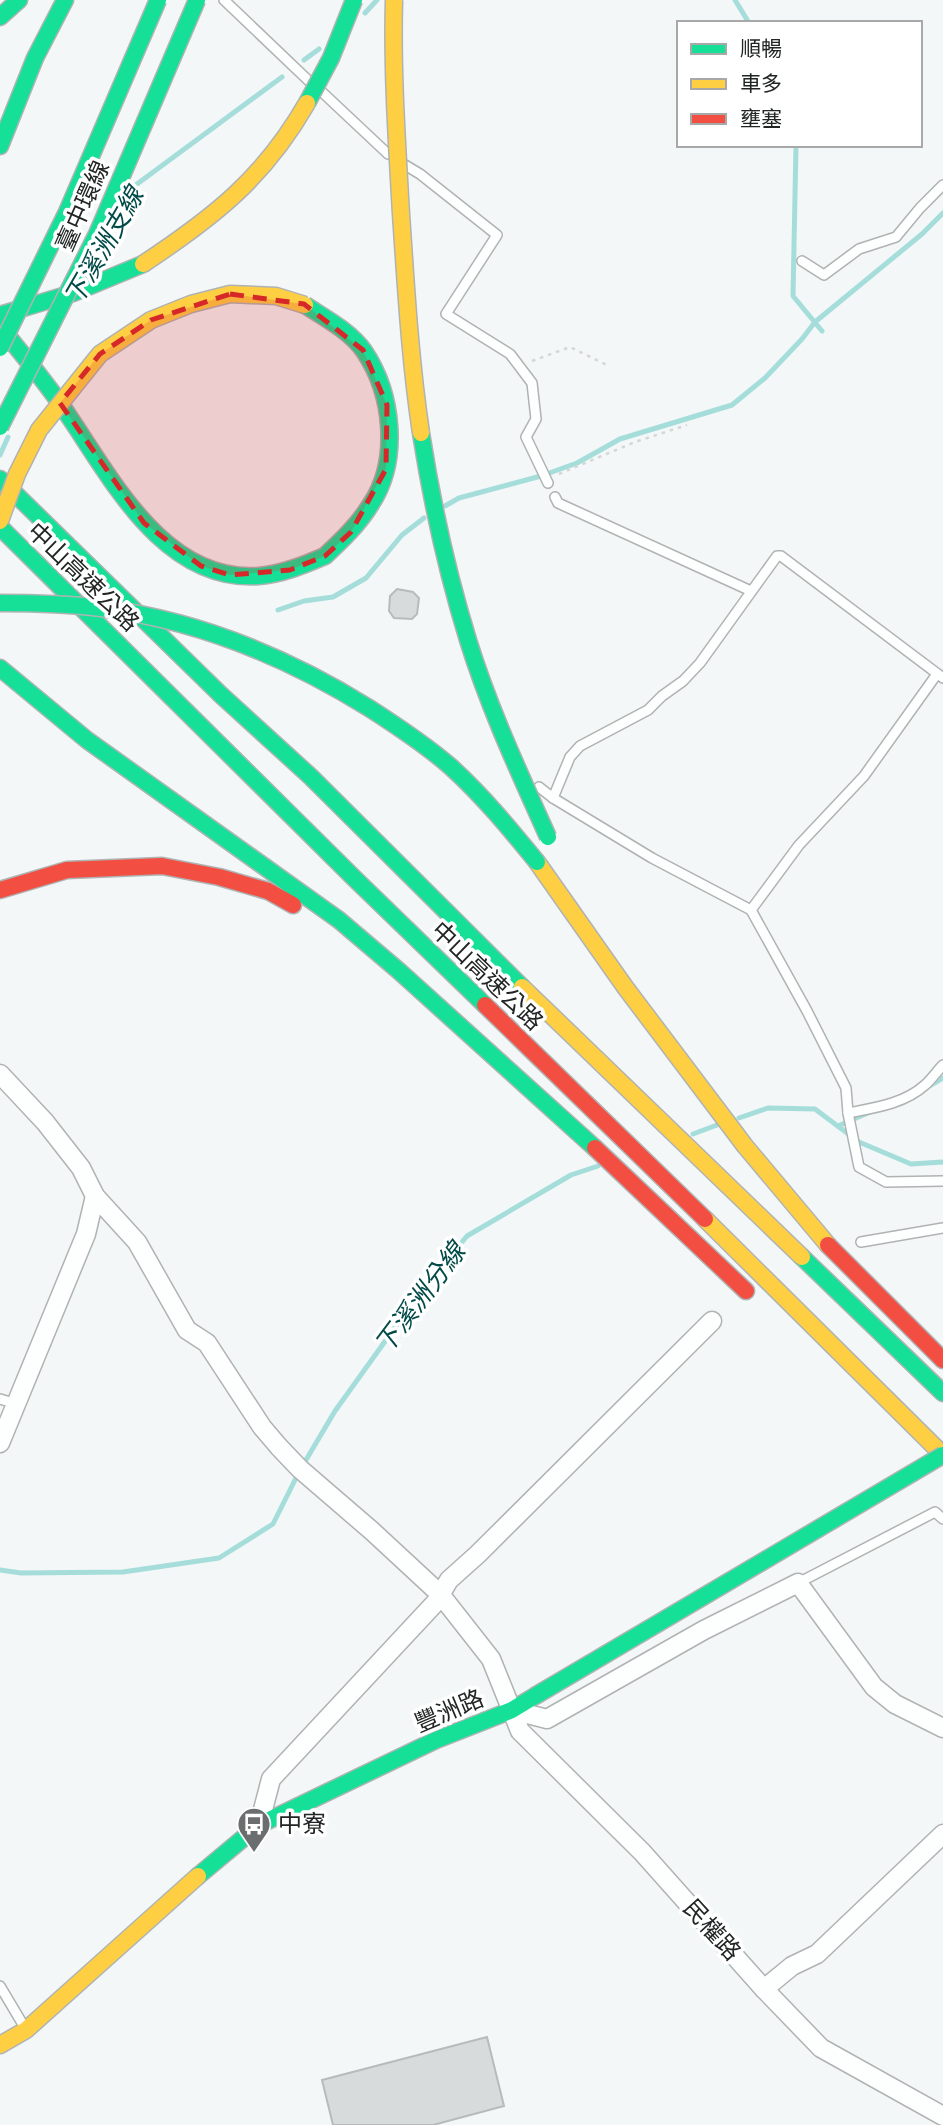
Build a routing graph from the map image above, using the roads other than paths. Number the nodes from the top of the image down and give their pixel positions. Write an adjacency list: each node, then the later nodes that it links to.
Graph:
1 (19, 0): 8 (main road)
2 (65, 0): 9 (main road)
3 (158, 0): 15 (main road, 臺中環線, bridge)
4 (197, 0): 16 (main road, 臺中環線, bridge)
5 (223, 0): 10 (lane)
6 (354, 0): 13 (main road, bridge)
7 (394, 0): 27 (main road, bridge)
8 (0, 17)
9 (0, 146)
10 (391, 157): 18 (lane); 26 (lane)
11 (943, 185): 12 (lane)
12 (802, 261)
13 (0, 315)
14 (0, 326): 20 (main road, bridge)
15 (0, 348)
16 (0, 427)
17 (0, 479): 43 (main road, 中山高速公路)
18 (547, 481)
19 (555, 496): 22 (lane)
20 (0, 521)
21 (0, 527): 47 (main road, 中山高速公路)
22 (751, 591): 25 (lane); 26 (lane)
23 (0, 603): 33 (main road, bridge)
24 (0, 668): 31 (main road)
25 (940, 676): 30 (lane)
26 (553, 798): 30 (lane)
27 (551, 842)
28 (0, 890): 31 (main road)
29 (578, 891): 33 (main road)
30 (751, 910): 35 (lane)
31 (399, 971): 40 (main road)
32 (943, 1065): 35 (lane)
33 (685, 1068): 42 (main road)
34 (0, 1074): 37 (street, 民權路)
35 (848, 1113): 36 (lane)
36 (943, 1181)
37 (95, 1196): 44 (street); 51 (street, 民權路)
38 (943, 1227): 39 (lane)
39 (862, 1242)
40 (755, 1300)
41 (712, 1321): 51 (street)
42 (943, 1360)
43 (943, 1393)
44 (8, 1401): 45 (street)
45 (0, 1443)
46 (913, 1451): 48 (main road)
47 (943, 1455): 52 (main road, 豐洲路, bridge)
48 (943, 1479)
49 (943, 1519): 50 (lane)
50 (798, 1583): 52 (street); 53 (street)
51 (440, 1594): 52 (street, 民權路); 54 (street)
52 (512, 1710): 54 (main road, 豐洲路); 57 (street, 民權路)
53 (943, 1728)
54 (259, 1825): 58 (main road, 豐洲路)
55 (943, 1834): 57 (street)
56 (0, 1986): 58 (lane)
57 (764, 1989): 60 (street, 民權路)
58 (26, 2030): 59 (main road, 豐洲路)
59 (0, 2045)
60 (943, 2116)

